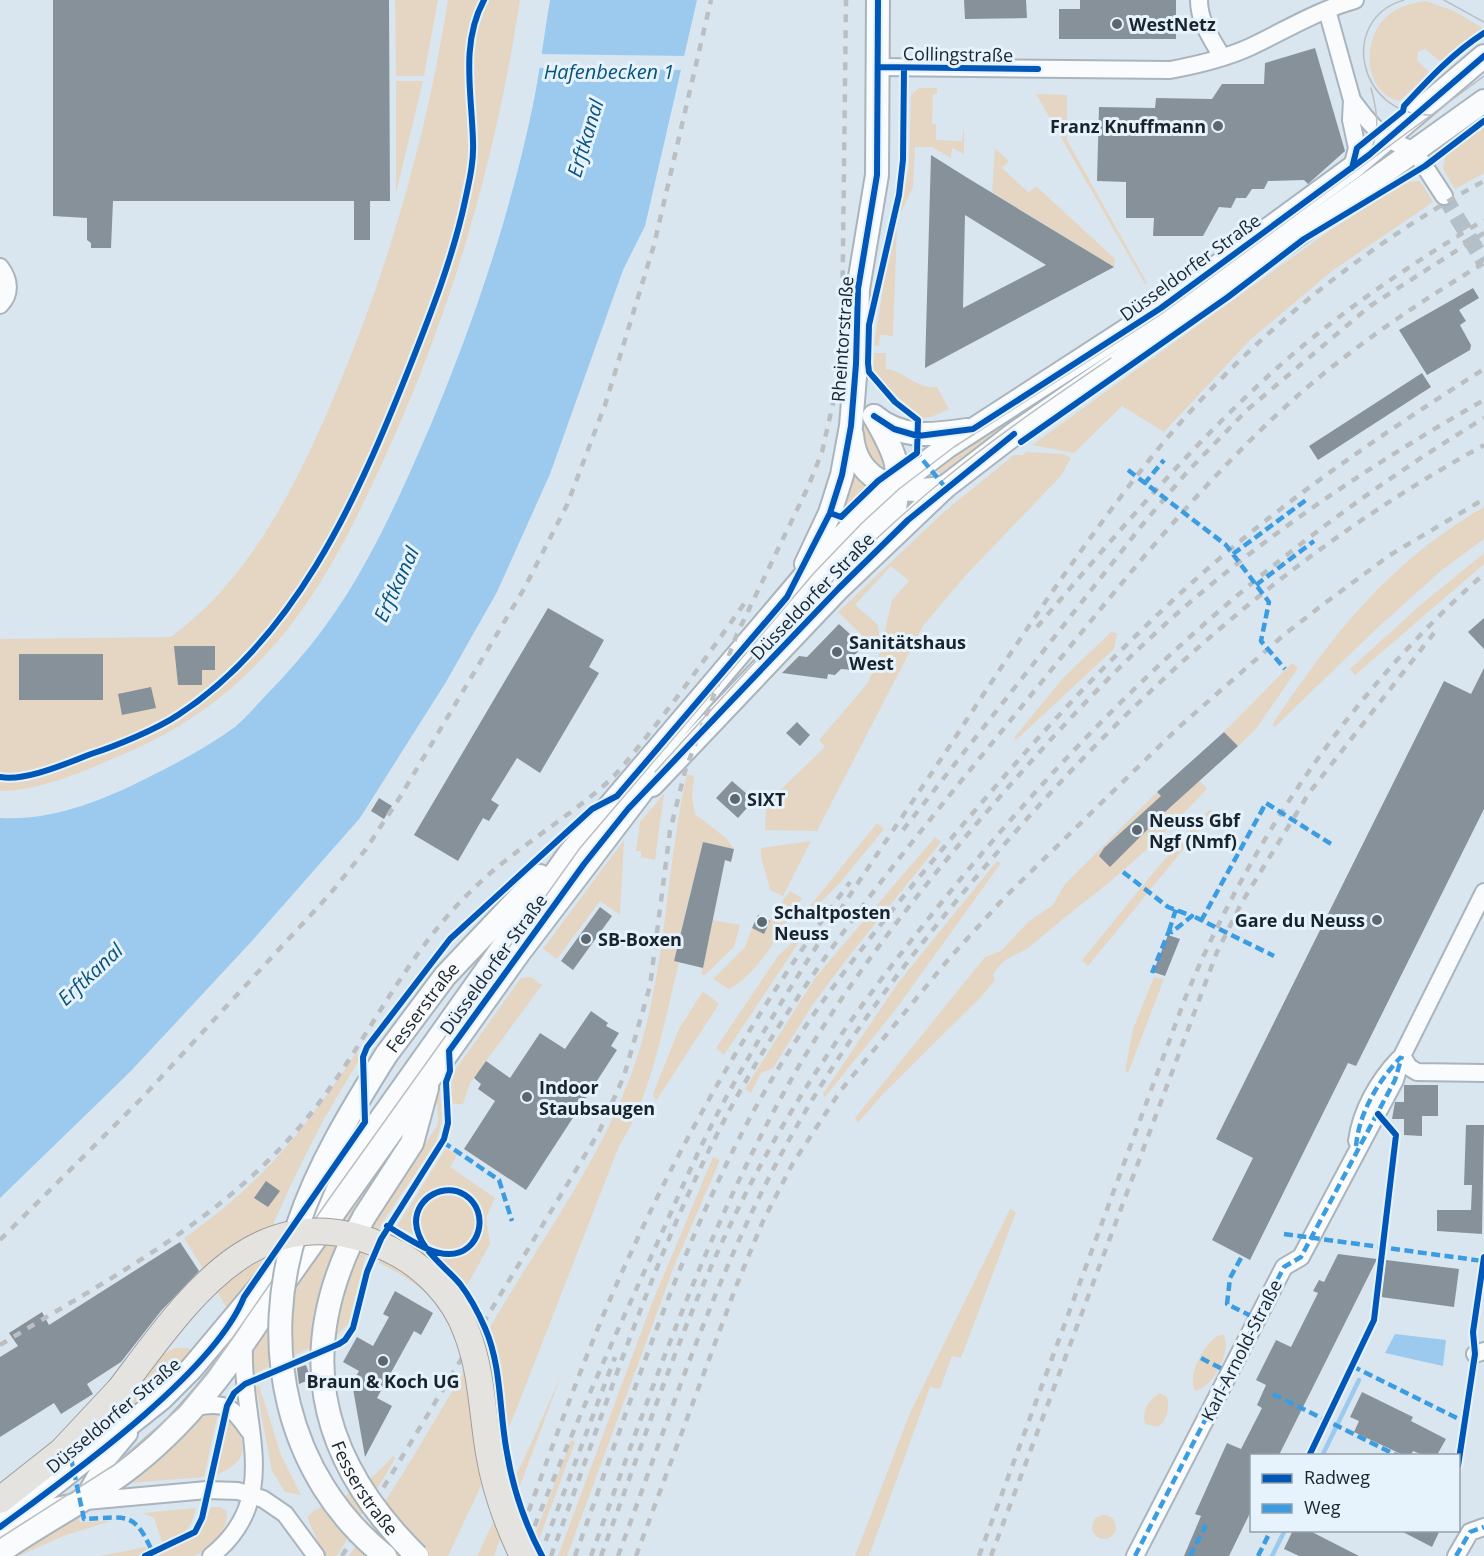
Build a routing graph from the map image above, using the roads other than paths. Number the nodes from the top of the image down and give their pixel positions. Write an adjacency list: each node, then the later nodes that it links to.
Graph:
1 (878, 0): 7 (main road, Rheintorstraße)
2 (1199, 0): 6 (street)
3 (1355, 0): 4 (street, Collingstraße)
4 (1327, 10): 6 (street, Collingstraße); 8 (street)
5 (1484, 56): 10 (main road, Düsseldorfer Straße)
6 (1222, 57): 7 (street, Collingstraße)
7 (878, 67): 16 (main road, Rheintorstraße)
8 (1352, 100): 10 (street); 12 (street)
9 (1484, 100): 11 (main road, Düsseldorfer Straße)
10 (1387, 140): 11 (street); 12 (main road, Düsseldorfer Straße)
11 (1414, 150): 13 (street); 21 (main road, Düsseldorfer Straße)
12 (1352, 168): 19 (main road, Düsseldorfer Straße)
13 (1444, 196)
14 (0, 267): 15 (street)
15 (0, 305)
16 (856, 364): 17 (main road, Rheintorstraße); 18 (main road, Rheintorstraße)
17 (874, 416): 19 (main road); 20 (main road)
18 (851, 426): 20 (main road, Rheintorstraße); 22 (main road, Rheintorstraße)
19 (973, 429): 20 (main road, Düsseldorfer Straße)
20 (898, 486): 21 (main road, Rheintorstraße); 22 (main road, Düsseldorfer Straße); 23 (main road, Düsseldorfer Straße)
21 (945, 487): 23 (main road, Düsseldorfer Straße)
22 (788, 597): 24 (main road, Düsseldorfer Straße)
23 (628, 809): 26 (main road, Düsseldorfer Straße)
24 (600, 816): 30 (main road, Düsseldorfer Straße); 40 (main road, Fesserstraße, bridge)
25 (1484, 892): 27 (street, Karl-Arnold-Straße)
26 (449, 1051): 29 (main road, Düsseldorfer Straße); 41 (main road, Fesserstraße, bridge)
27 (1402, 1056): 28 (street); 43 (street, Karl-Arnold-Straße)
28 (1484, 1073)
29 (244, 1346): 31 (main road, Düsseldorfer Straße); 32 (street)
30 (161, 1399): 33 (street); 35 (main road, Düsseldorfer Straße)
31 (196, 1407): 32 (street); 33 (main road, Düsseldorfer Straße)
32 (252, 1436): 34 (street)
33 (82, 1501): 34 (street); 35 (street); 37 (main road, Düsseldorfer Straße)
34 (250, 1501): 38 (street); 39 (street)
35 (5, 1514): 42 (main road, bridge)
36 (1484, 1527): 44 (street)
37 (0, 1552)
38 (211, 1556)
39 (316, 1556)
40 (385, 1556)
41 (417, 1556)
42 (523, 1556)
43 (1134, 1556)
44 (1456, 1556)

